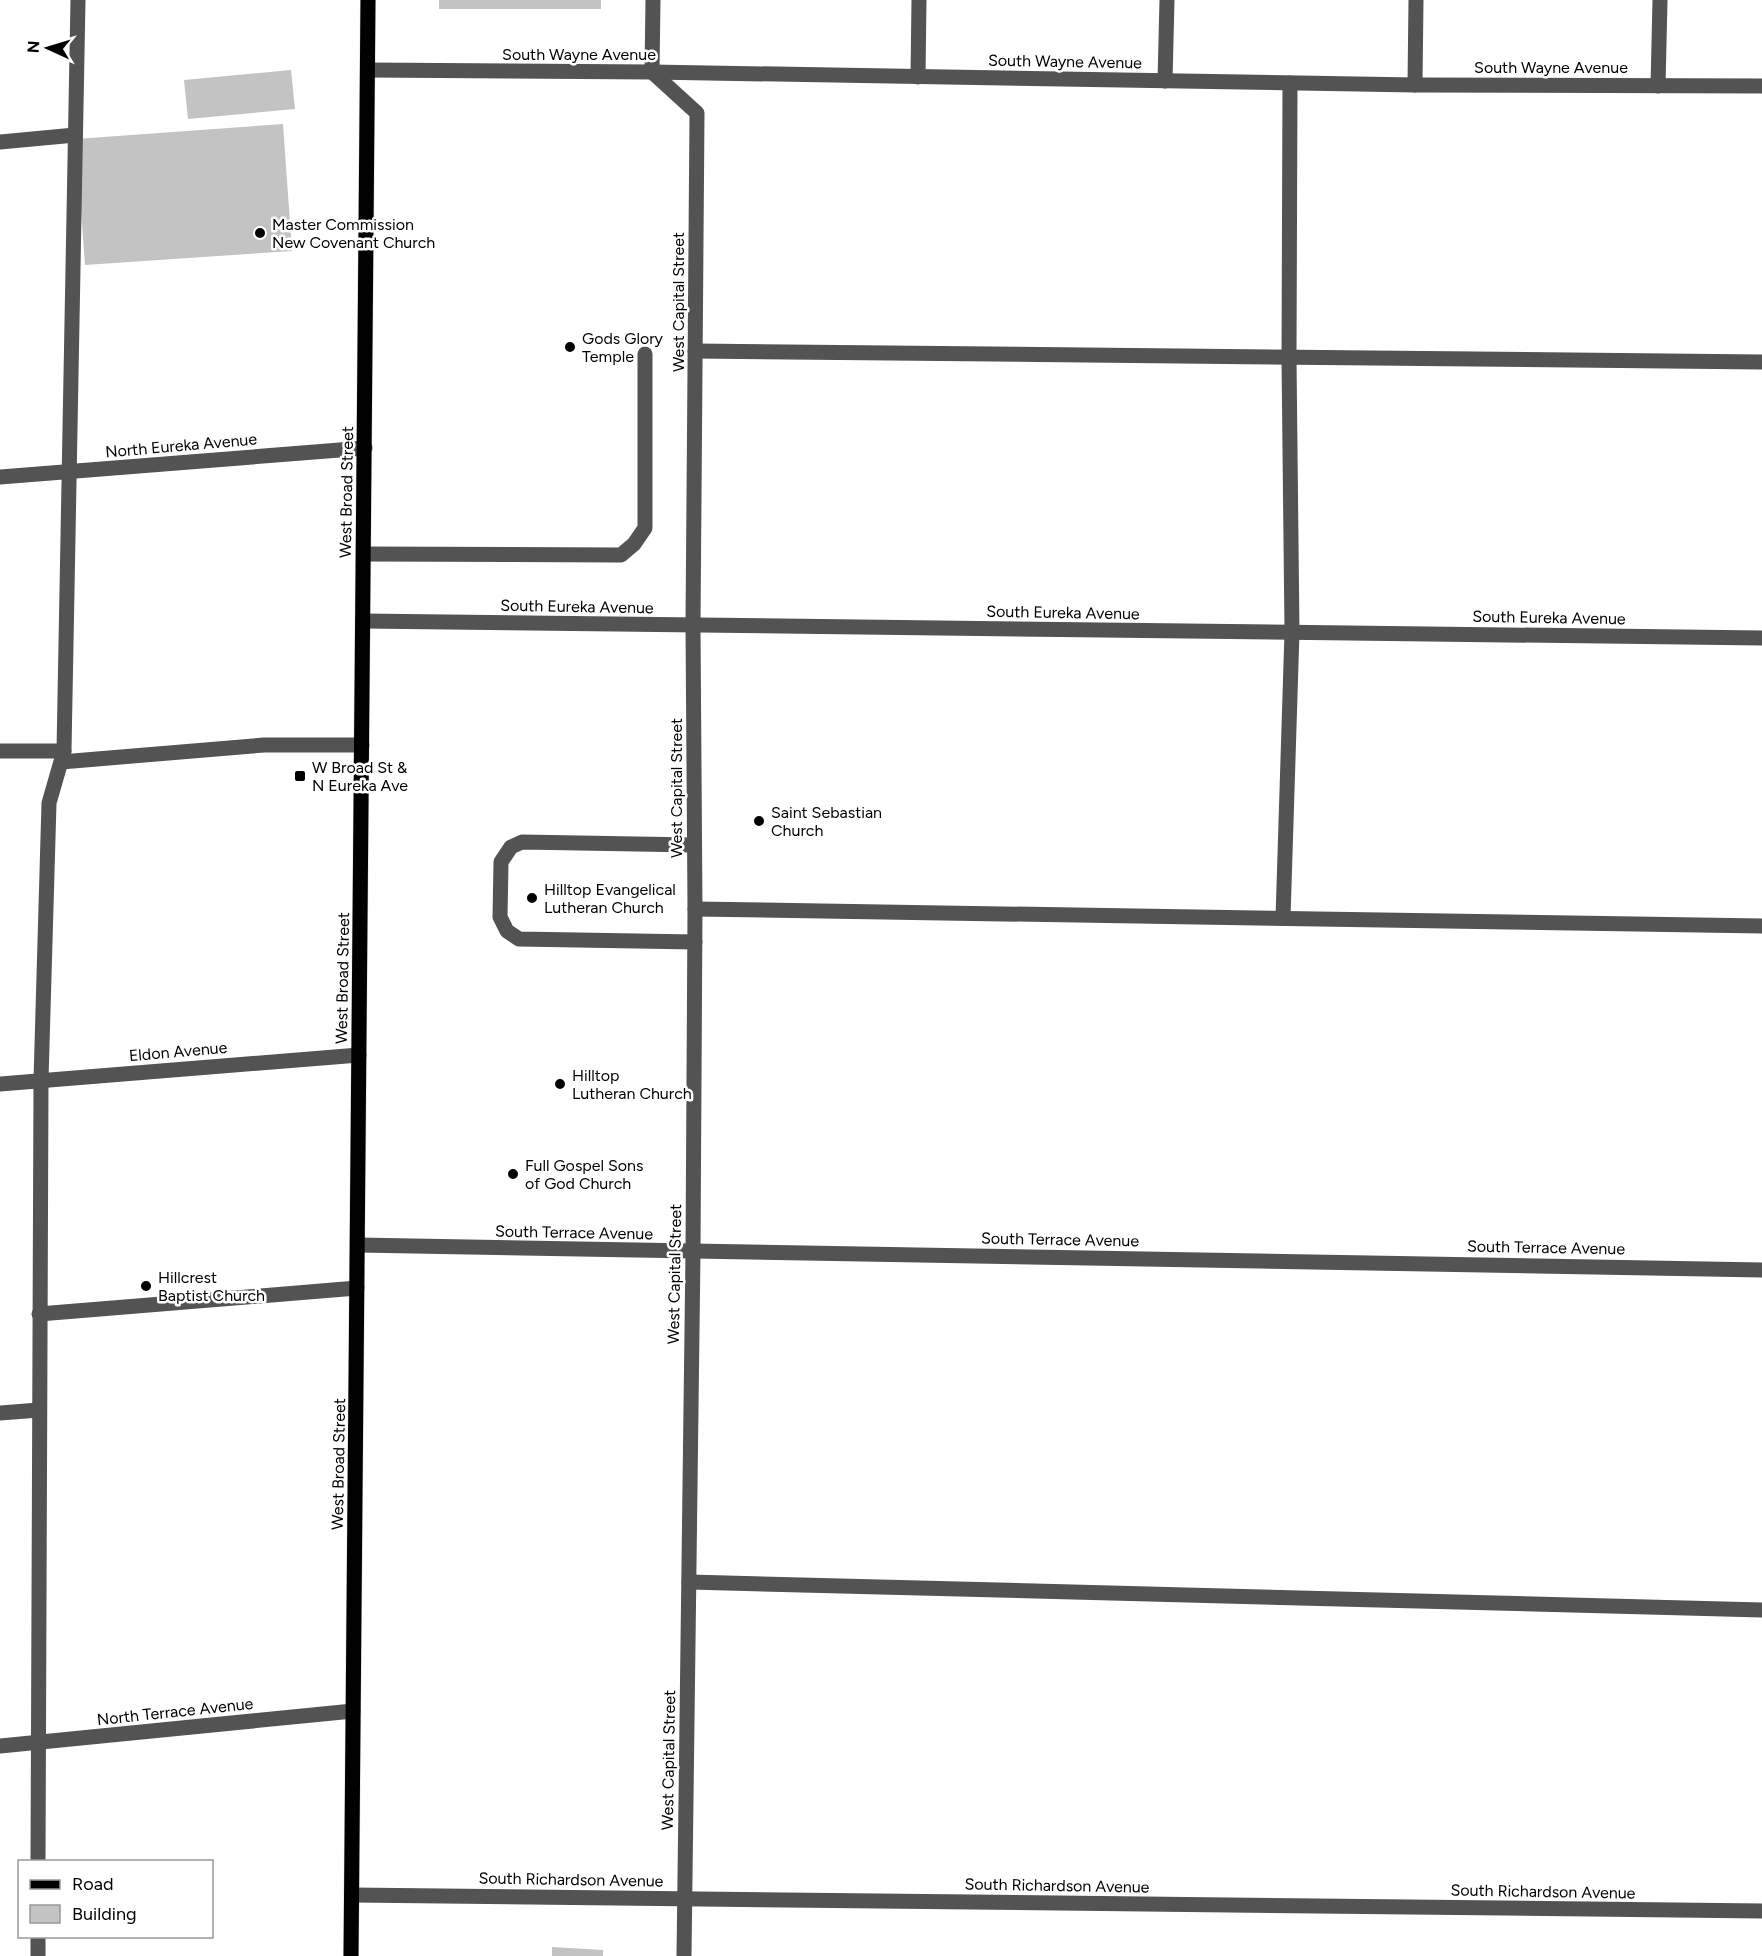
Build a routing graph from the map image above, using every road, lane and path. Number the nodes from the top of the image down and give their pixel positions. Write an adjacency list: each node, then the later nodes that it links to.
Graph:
1 (78, 0): 16 (street)
2 (369, 0): 8 (main road, West Broad Street)
3 (653, 0): 9 (street)
4 (919, 0): 10 (street)
5 (1167, 0): 11 (street)
6 (1416, 0): 13 (street)
7 (1660, 0): 14 (street)
8 (368, 70): 9 (street, South Wayne Avenue); 22 (main road, West Broad Street)
9 (652, 72): 10 (street, South Wayne Avenue); 18 (street, West Capital Street)
10 (918, 77): 11 (street, South Wayne Avenue)
11 (1165, 81): 12 (street, South Wayne Avenue)
12 (1290, 83): 13 (street, South Wayne Avenue); 20 (street)
13 (1415, 85): 14 (street, South Wayne Avenue)
14 (1658, 86): 15 (street, South Wayne Avenue)
15 (1762, 87)
16 (75, 135): 17 (street); 23 (street)
17 (0, 142)
18 (695, 351): 20 (street); 27 (street, West Capital Street)
19 (645, 354): 25 (street)
20 (1290, 358): 21 (street); 28 (street)
21 (1762, 363)
22 (365, 448): 23 (street, North Eureka Avenue); 25 (main road, West Broad Street)
23 (70, 472): 24 (street, North Eureka Avenue); 32 (street)
24 (0, 477)
25 (364, 554): 26 (main road, West Broad Street)
26 (363, 621): 27 (street, South Eureka Avenue); 30 (main road, West Broad Street)
27 (693, 625): 28 (street, South Eureka Avenue); 33 (street, West Capital Street)
28 (1292, 632): 29 (street, South Eureka Avenue); 35 (street)
29 (1762, 638)
30 (362, 745): 32 (street); 38 (main road, West Broad Street)
31 (0, 751): 32 (street)
32 (63, 756): 39 (street)
33 (694, 845): 34 (street, West Capital Street); 37 (street)
34 (695, 909): 35 (street); 37 (street, West Capital Street)
35 (1283, 918): 36 (street)
36 (1762, 926)
37 (694, 942): 42 (street, West Capital Street)
38 (359, 1055): 39 (street, Eldon Avenue); 41 (main road, West Broad Street)
39 (41, 1080): 40 (street, Eldon Avenue); 45 (street)
40 (0, 1084)
41 (357, 1245): 42 (street, South Terrace Avenue); 44 (main road, West Broad Street)
42 (693, 1252): 43 (street, South Terrace Avenue); 48 (street, West Capital Street)
43 (1762, 1270)
44 (357, 1288): 45 (street); 50 (main road, West Broad Street)
45 (39, 1314): 46 (street)
46 (39, 1410): 47 (street); 51 (street)
47 (0, 1413)
48 (689, 1582): 49 (street); 55 (street, West Capital Street)
49 (1762, 1610)
50 (353, 1711): 51 (street, North Terrace Avenue); 54 (main road, West Broad Street)
51 (39, 1743): 52 (street, North Terrace Avenue); 53 (street)
52 (0, 1746)
53 (38, 1860)
54 (352, 1895): 55 (street, South Richardson Avenue); 59 (main road, West Broad Street)
55 (685, 1898): 56 (street, South Richardson Avenue); 60 (street, West Capital Street)
56 (1762, 1911)
57 (38, 1938): 58 (street)
58 (38, 1956)
59 (351, 1956)
60 (684, 1956)

